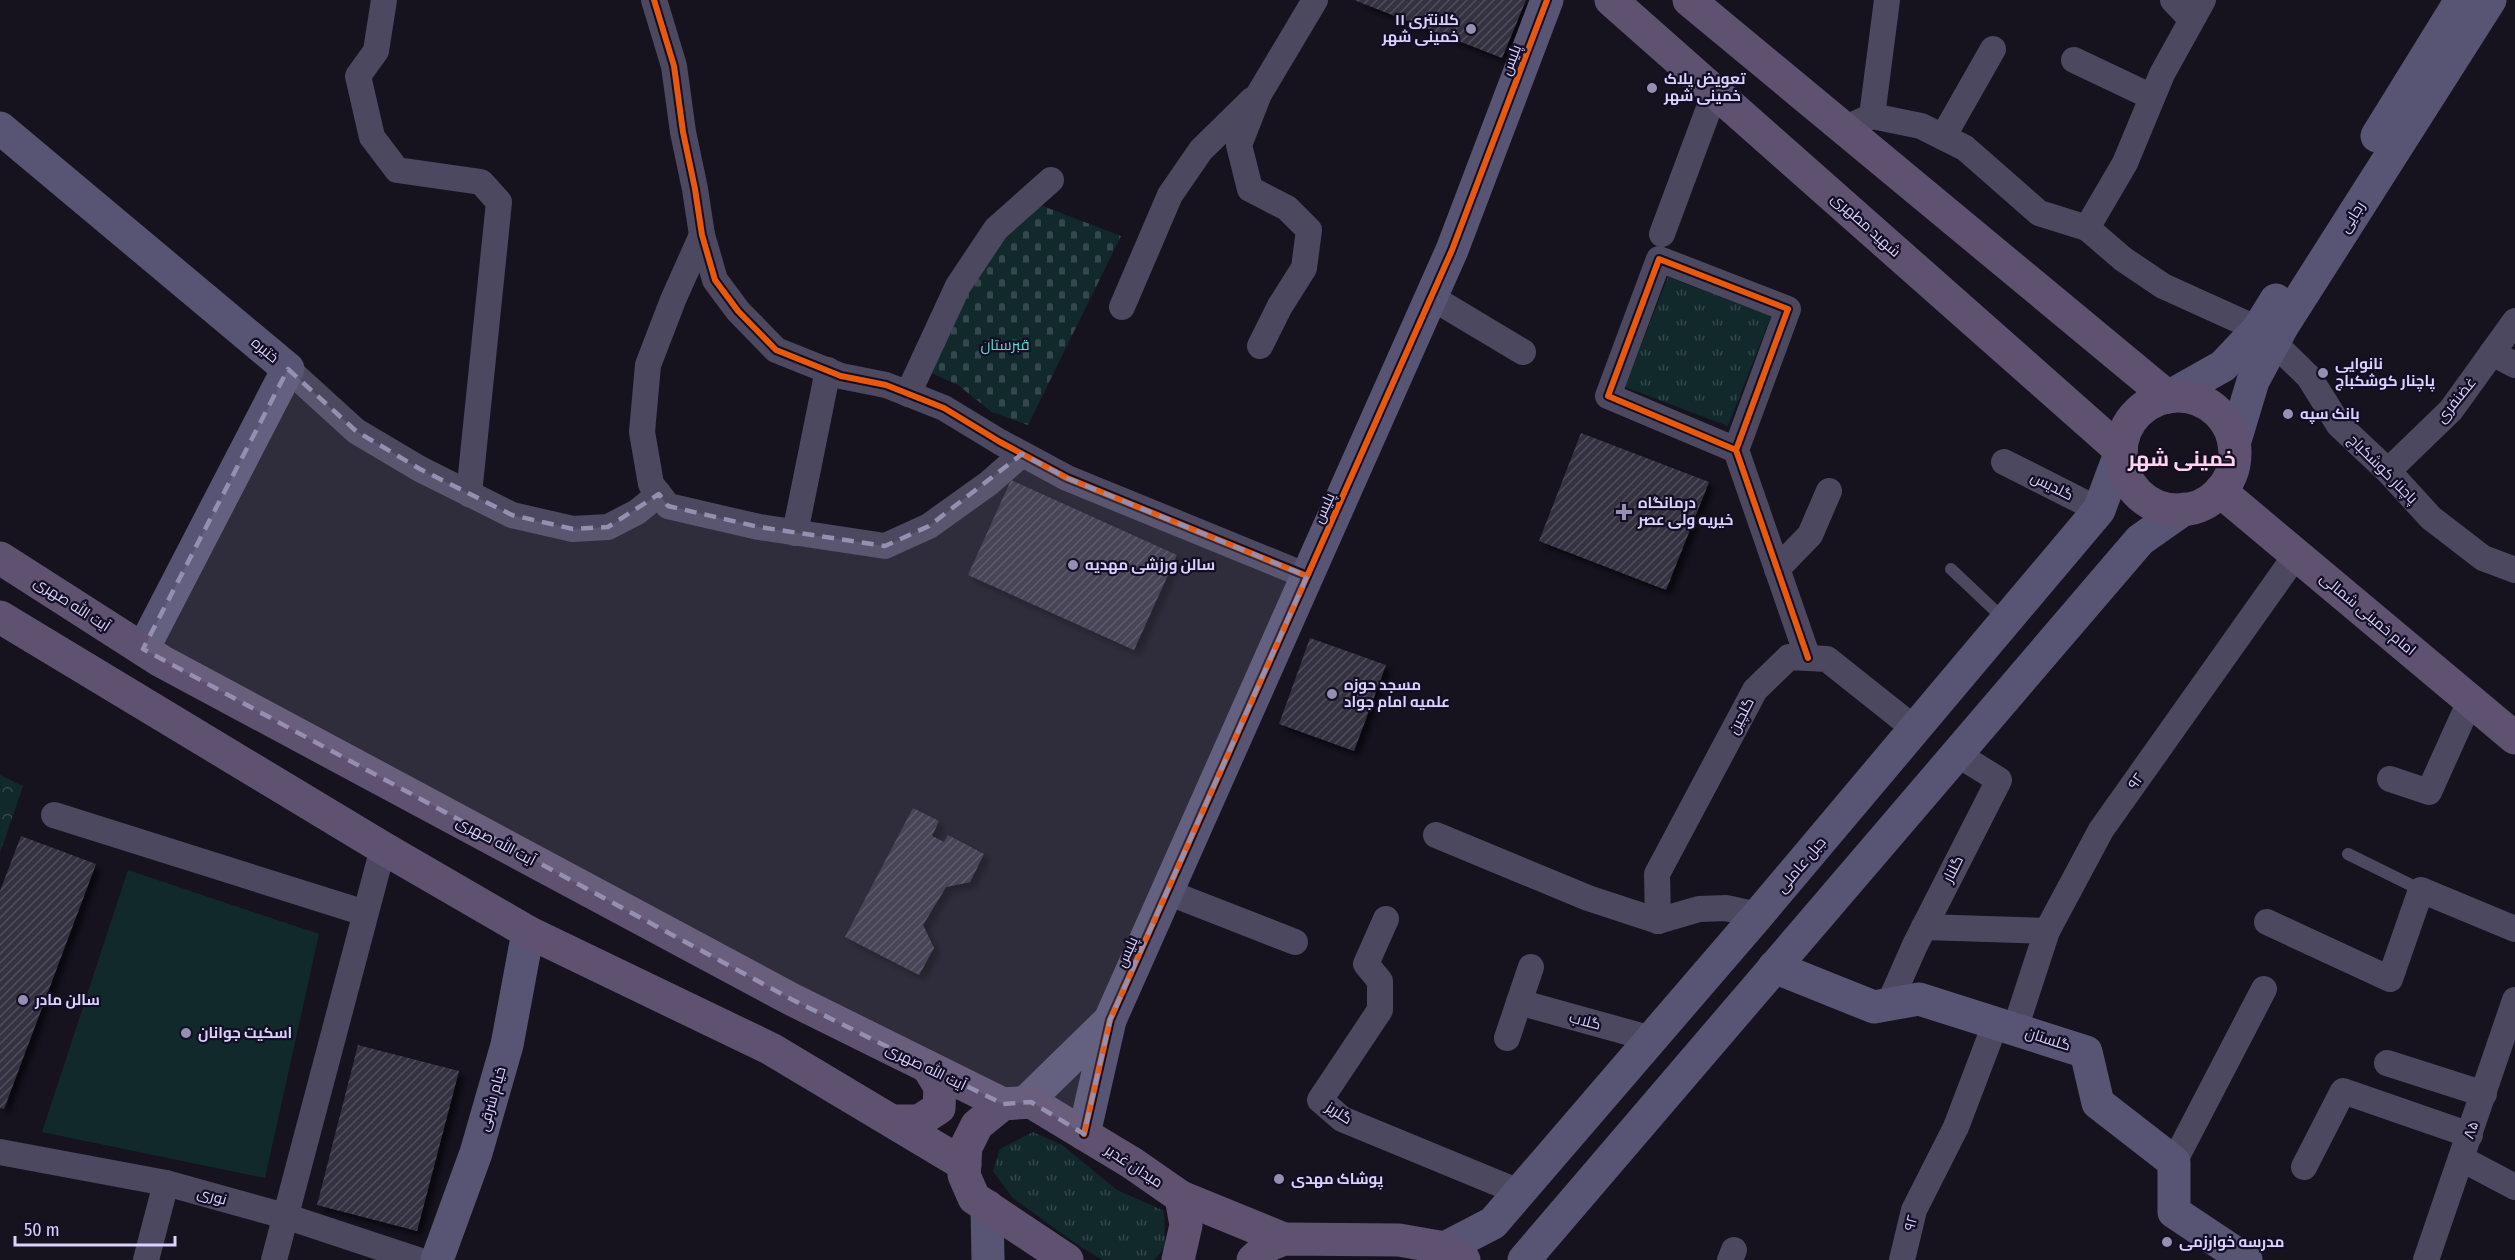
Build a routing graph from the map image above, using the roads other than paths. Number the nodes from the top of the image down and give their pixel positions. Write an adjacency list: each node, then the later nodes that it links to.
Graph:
1 (384, 0): 44 (street)
2 (654, 0): 23 (street)
3 (1315, 0): 15 (street)
4 (1547, 0): 24 (main road, پلیس)
5 (1611, 0): 14 (main road, شهید مطهری)
6 (1887, 0): 17 (street)
7 (2173, 0): 11 (street)
8 (2461, 0): 27 (main road, رجایی)
9 (2490, 0): 27 (main road, رجایی)
10 (1696, 2): 17 (main road)
11 (2197, 9): 16 (street)
12 (1993, 48): 19 (street)
13 (2074, 60): 16 (street)
14 (1715, 92): 22 (street); 38 (main road, شهید مطهری)
15 (1259, 94): 25 (street); 28 (street)
16 (2152, 97): 21 (street)
17 (1858, 122): 19 (street); 35 (main road)
18 (0, 128): 32 (main road, ختیره)
19 (1943, 137): 21 (street)
20 (1051, 180): 34 (street)
21 (2087, 228): 27 (street, پاچنار کوشکباج)
22 (1662, 234)
23 (702, 236): 33 (street); 45 (street)
24 (1431, 297): 29 (street); 55 (main road, پلیس)
25 (1122, 307)
26 (2515, 321): 30 (street, غضنفری)
27 (2266, 336): 35 (main road, رجایی); 36 (main road, رجایی); 41 (street, پاچنار کوشکباج)
28 (1260, 346)
29 (1523, 352)
30 (2492, 353): 31 (street); 41 (street, غضنفری)
31 (2515, 366)
32 (288, 369): 44 (street); 58 (main road, ختیره)
33 (828, 370): 34 (street); 48 (street)
34 (908, 394): 39 (street)
35 (2168, 397): 36 (main road); 38 (main road)
36 (2234, 444): 43 (main road)
37 (1736, 450): 37 (street); 52 (street)
38 (2121, 451): 46 (main road); 47 (main road, جبل عاملی)
39 (1022, 454): 48 (street); 55 (street)
40 (2004, 462): 47 (street, گلدیس)
41 (2388, 471): 54 (street, پاچنار کوشکباج)
42 (1828, 491): 52 (street)
43 (2220, 491): 46 (main road); 49 (main road, امام خمینی شمالی)
44 (469, 494): 45 (street)
45 (659, 494): 48 (street)
46 (2184, 510): 50 (main road)
47 (2095, 515): 50 (main road); 57 (main road, جبل عاملی)
48 (795, 533)
49 (2296, 555): 60 (main road, امام خمینی شمالی); 78 (street, ۹۲)
50 (2126, 556): 63 (main road)
51 (0, 558): 58 (main road, آیت الله صهری)
52 (1777, 569): 59 (street)
53 (1951, 569): 57 (lane)
54 (2515, 570)
55 (1307, 576): 70 (main road, پلیس)
56 (0, 617): 67 (main road)
57 (2006, 621): 61 (main road, جبل عاملی)
58 (143, 650): 92 (main road, آیت الله صهری)
59 (1808, 658): 61 (street, گلچین); 74 (street, گلچین)
60 (2470, 701): 62 (main road, امام خمینی شمالی); 64 (street)
61 (1915, 729): 72 (main road, جبل عاملی)
62 (2515, 738)
63 (1957, 754): 76 (street, گلنار); 82 (main road)
64 (2390, 779)
65 (54, 815): 71 (street)
66 (1436, 835): 74 (street)
67 (383, 848): 71 (street); 79 (main road)
68 (2348, 854): 69 (lane)
69 (2421, 890): 75 (street); 77 (street)
70 (1167, 892): 80 (street); 87 (main road, پلیس)
71 (365, 914): 108 (street)
72 (1758, 915): 74 (street); 90 (main road, جبل عاملی)
73 (1386, 919): 105 (street, گلریز)
74 (1658, 921)
75 (2266, 922)
76 (1924, 927): 78 (street); 86 (street, گلنار)
77 (2515, 929)
78 (2047, 931): 88 (street, ۹۲)
79 (528, 932): 95 (main road); 115 (main road, خیام شرقی)
80 (1295, 942)
81 (1531, 967): 85 (street)
82 (1774, 967): 86 (main road, گلستان); 120 (main road)
83 (2264, 989): 100 (street)
84 (2515, 1000): 93 (street, ۸۵)
85 (1519, 1002): 89 (street); 90 (street, گلاب)
86 (1889, 1004): 88 (main road, گلستان)
87 (1110, 1020): 94 (main road); 96 (main road)
88 (2005, 1025): 100 (main road, گلستان); 121 (street, ۹۲)
89 (1507, 1038)
90 (1652, 1039): 105 (main road, جبل عاملی)
91 (2387, 1063): 93 (street)
92 (928, 1067): 94 (main road, آیت الله صهری); 95 (main road)
93 (2484, 1094): 97 (street, ۸۵)
94 (1015, 1103): 96 (main road, میدان غدیر); 101 (main road)
95 (892, 1120): 101 (main road)
96 (1084, 1134): 106 (main road, میدان غدیر)
97 (2470, 1135): 99 (street, ۸۵); 102 (street)
98 (0, 1152): 103 (street, نوری)
99 (2462, 1159): 104 (street); 111 (street, ۸۵)
100 (2174, 1162): 122 (main road)
101 (965, 1165): 107 (main road)
102 (2304, 1167)
103 (166, 1183): 108 (street, نوری); 112 (street)
104 (2515, 1187)
105 (1519, 1192): 110 (main road, جبل عاملی)
106 (1181, 1197): 109 (main road, میدان غدیر); 118 (main road)
107 (987, 1206): 116 (main road); 117 (main road)
108 (285, 1216): 113 (street); 114 (street, نوری)
109 (1284, 1239): 110 (main road); 119 (main road)
110 (1455, 1254)
111 (2429, 1259)
112 (146, 1260)
113 (274, 1260)
114 (418, 1260)
115 (436, 1260)
116 (988, 1260)
117 (1067, 1260)
118 (1178, 1260)
119 (1253, 1260)
120 (1524, 1260)
121 (1902, 1260)
122 (2246, 1260)

